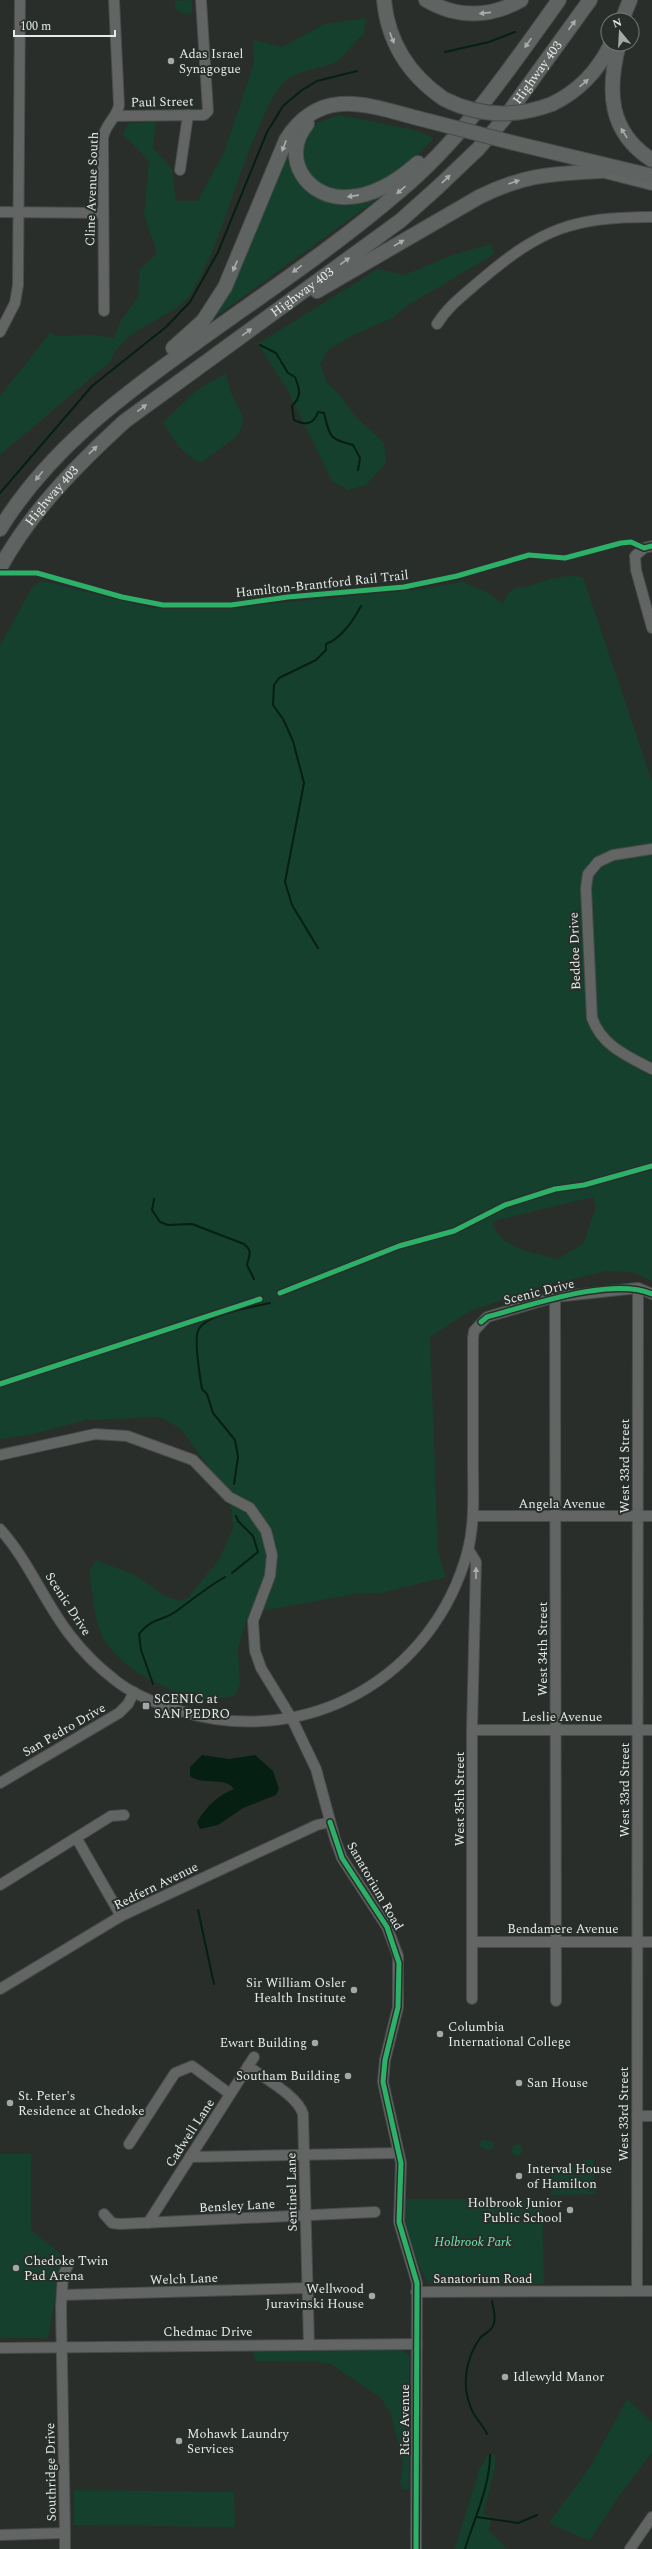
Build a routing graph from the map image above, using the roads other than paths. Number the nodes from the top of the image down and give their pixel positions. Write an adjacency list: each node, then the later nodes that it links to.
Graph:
1 (20, 0): 24 (street)
2 (114, 0): 15 (street, Cline Avenue South)
3 (202, 0): 14 (street, Paul Street)
4 (384, 0): 11 (highway, one-way to 11, bridge)
5 (426, 0): 6 (highway, one-way to 5)
6 (521, 0)
7 (559, 0): 13 (highway, Highway 403, one-way to 13)
8 (590, 0): 27 (highway, Highway 403, one-way to 8)
9 (630, 0): 10 (highway)
10 (625, 12)
11 (607, 52)
12 (616, 52): 18 (highway, one-way to 12)
13 (511, 68): 16 (highway, one-way to 16); 31 (highway, Highway 403, one-way to 31)
14 (188, 115): 15 (street, Paul Street); 19 (street)
15 (115, 116): 25 (street, Cline Avenue South)
16 (428, 125): 17 (highway); 31 (highway, one-way to 31)
17 (511, 146): 20 (highway); 21 (highway)
18 (652, 160)
19 (180, 170)
20 (601, 171): 22 (main road); 27 (highway, one-way to 20)
21 (652, 176)
22 (652, 184)
23 (0, 212): 24 (street)
24 (18, 212): 25 (street); 30 (street)
25 (102, 213): 28 (street, Cline Avenue South)
26 (652, 217): 29 (street)
27 (291, 300): 34 (highway, Highway 403, one-way to 27)
28 (104, 311)
29 (437, 324)
30 (0, 332)
31 (104, 411): 32 (highway, Highway 403, one-way to 32)
32 (0, 529)
33 (652, 546): 35 (street)
34 (0, 568)
35 (652, 628)
36 (652, 849): 37 (street, Beddoe Drive)
37 (652, 1069)
38 (638, 1288): 39 (street, Scenic Drive); 40 (street, Scenic Drive); 43 (street, West 33rd Street)
39 (652, 1294)
40 (555, 1297): 42 (street, Scenic Drive); 45 (street, West 34th Street)
41 (0, 1455): 51 (street, Sanatorium Road)
42 (473, 1516): 45 (street, Angela Avenue); 47 (street, Scenic Drive)
43 (638, 1516): 44 (street, Angela Avenue); 45 (street, Angela Avenue); 54 (street, West 33rd Street)
44 (652, 1516)
45 (555, 1517): 53 (street, West 34th Street)
46 (0, 1529): 50 (street, Scenic Drive)
47 (468, 1549): 48 (street, Scenic Drive); 49 (street, West 35th Street, one-way to 47)
48 (457, 1583): 49 (street); 51 (street, Scenic Drive)
49 (475, 1599): 52 (street, West 35th Street)
50 (134, 1692): 51 (street, Scenic Drive); 56 (street, San Pedro Drive)
51 (292, 1719): 58 (street, Sanatorium Road)
52 (472, 1730): 53 (street, Leslie Avenue); 63 (street, West 35th Street)
53 (557, 1730): 54 (street, Leslie Avenue); 62 (street, West 34th Street)
54 (638, 1730): 55 (street, Leslie Avenue); 64 (street, West 33rd Street)
55 (652, 1730)
56 (0, 1782)
57 (124, 1815): 59 (street)
58 (330, 1822): 61 (street, Redfern Avenue); 75 (street, Sanatorium Road)
59 (77, 1839): 60 (street); 61 (street)
60 (0, 1885)
61 (121, 1916): 66 (street, Redfern Avenue)
62 (556, 1941): 63 (street, Bendamere Avenue); 64 (street, Bendamere Avenue); 68 (street, West 34th Street)
63 (474, 1942): 67 (street, West 35th Street)
64 (637, 1942): 65 (street, Bendamere Avenue); 72 (street, West 33rd Street)
65 (652, 1942)
66 (0, 1989)
67 (472, 1999)
68 (556, 2001)
69 (254, 2056): 70 (street, Cadwell Lane)
70 (248, 2066): 71 (street, Cadwell Lane); 76 (street, Sentinel Lane)
71 (230, 2094): 74 (street); 77 (street, Cadwell Lane)
72 (637, 2116): 73 (street); 84 (street, West 33rd Street)
73 (652, 2116)
74 (129, 2144)
75 (398, 2153): 76 (street); 86 (street, Sanatorium Road)
76 (304, 2155): 77 (street); 80 (street, Sentinel Lane)
77 (190, 2157): 81 (street, Cadwell Lane)
78 (375, 2212): 80 (street, Bensley Lane)
79 (104, 2214): 81 (street, Bensley Lane)
80 (305, 2216): 81 (street, Bensley Lane); 83 (street, Sentinel Lane)
81 (148, 2223)
82 (69, 2263): 87 (street, Southridge Drive)
83 (307, 2288): 87 (street, Welch Lane); 89 (street, Sentinel Lane)
84 (637, 2291): 85 (street, Sanatorium Road); 86 (street, Sanatorium Road)
85 (652, 2291)
86 (416, 2292): 88 (street, Rice Avenue)
87 (62, 2295): 90 (street, Southridge Drive)
88 (416, 2344): 89 (street, Chedmac Drive); 96 (street, Rice Avenue)
89 (309, 2345): 90 (street, Chedmac Drive)
90 (61, 2346): 91 (street, Chedmac Drive); 93 (street, Southridge Drive)
91 (0, 2348)
92 (652, 2517): 97 (street)
93 (65, 2533): 94 (street, Southridge Drive); 95 (street)
94 (0, 2535)
95 (65, 2549)
96 (416, 2549)
97 (630, 2549)

